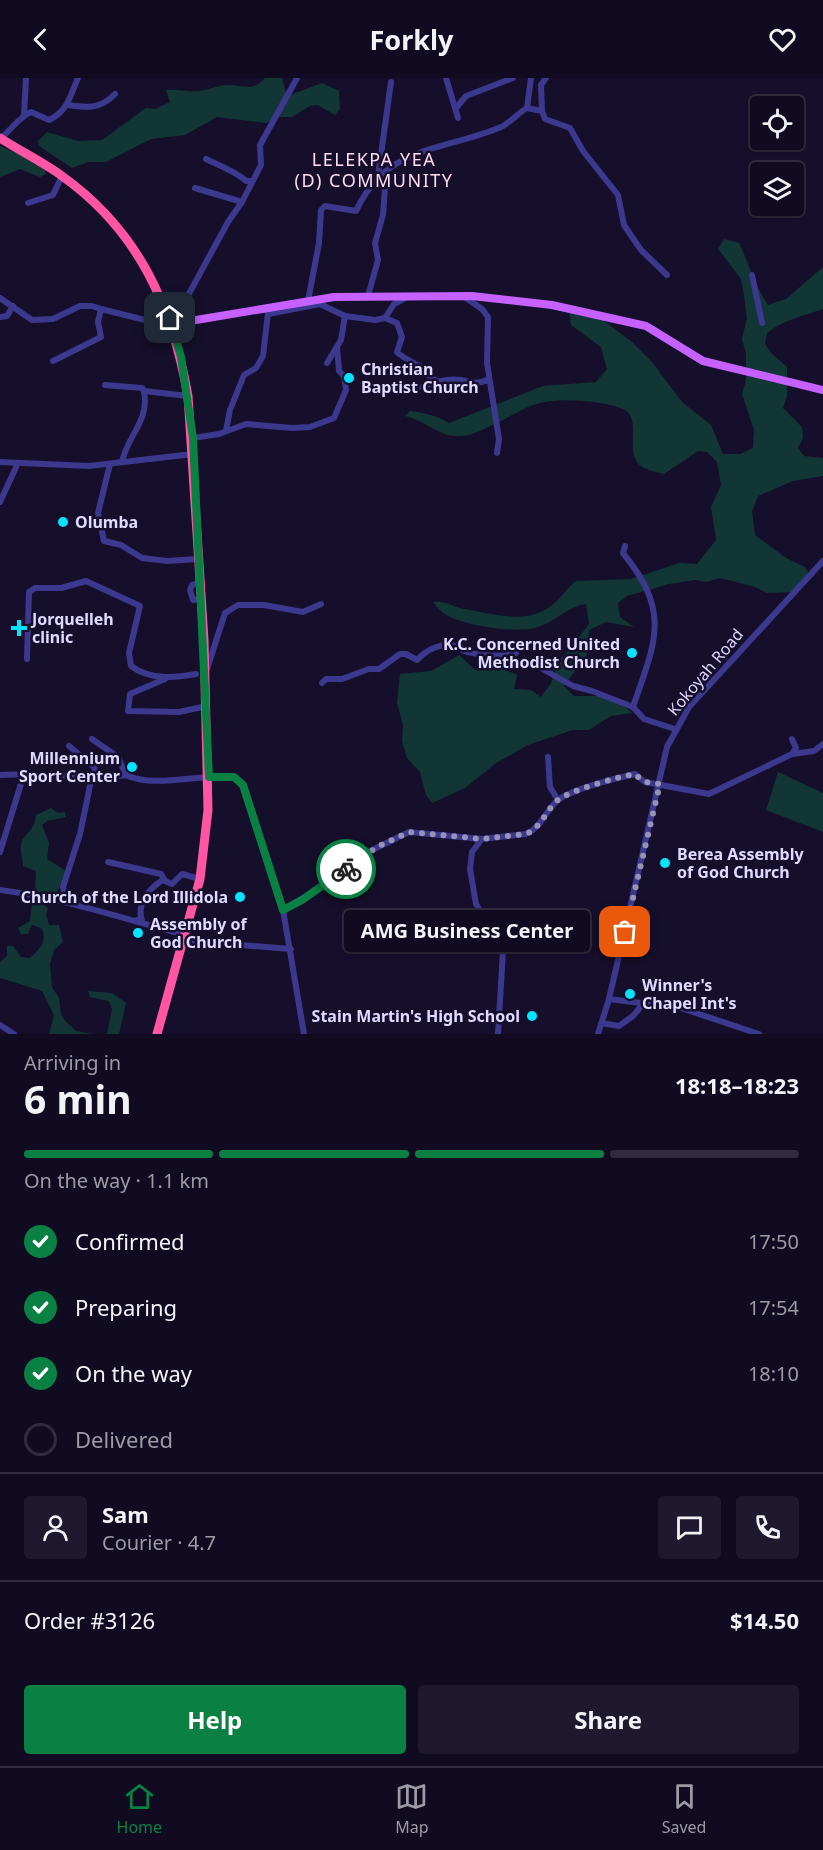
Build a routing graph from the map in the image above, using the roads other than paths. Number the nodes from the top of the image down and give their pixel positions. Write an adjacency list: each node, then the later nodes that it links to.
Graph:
1 (26, 78): 14 (street)
2 (78, 78): 10 (street)
3 (297, 78): 20 (street)
4 (446, 78): 11 (street)
5 (513, 78): 11 (street)
6 (531, 78): 12 (street)
7 (546, 78): 13 (street)
8 (391, 82): 19 (street)
9 (115, 94): 10 (street)
10 (68, 105): 14 (street)
11 (456, 108): 15 (street)
12 (527, 108): 13 (street); 19 (street)
13 (542, 111): 24 (street)
14 (24, 115): 16 (street)
15 (458, 118)
16 (0, 138): 18 (highway)
17 (206, 159): 20 (street)
18 (62, 176): 23 (street); 36 (highway)
19 (378, 176): 27 (street); 30 (street)
20 (253, 180): 22 (street)
21 (195, 188): 22 (street)
22 (242, 202): 36 (street)
23 (28, 203)
24 (667, 275)
25 (753, 275): 38 (street)
26 (411, 295): 27 (main road); 28 (main road); 37 (street)
27 (368, 296): 30 (main road)
28 (462, 296): 43 (street); 47 (main road)
29 (0, 298): 31 (street)
30 (308, 301): 33 (main road)
31 (13, 306): 32 (street); 35 (street)
32 (100, 309): 36 (street); 41 (street)
33 (268, 312): 34 (street); 39 (main road); 50 (street)
34 (345, 316): 37 (street); 40 (street)
35 (0, 317)
36 (170, 318): 39 (highway)
37 (385, 318): 44 (street)
38 (762, 323)
39 (174, 329): 49 (highway)
40 (337, 347): 42 (street); 50 (street)
41 (53, 361)
42 (327, 363)
43 (489, 379): 44 (street); 52 (street)
44 (437, 381): 46 (street)
45 (105, 385): 48 (street)
46 (422, 387)
47 (823, 390)
48 (144, 392): 49 (street); 55 (street)
49 (188, 396): 51 (highway)
50 (226, 431): 51 (street)
51 (193, 438): 53 (highway)
52 (497, 453)
53 (193, 454): 55 (street); 60 (highway)
54 (0, 462): 56 (street)
55 (122, 462): 57 (street)
56 (18, 463): 57 (street); 58 (street)
57 (110, 464): 60 (street)
58 (0, 502)
59 (625, 546): 71 (street)
60 (198, 559): 67 (highway)
61 (823, 561): 72 (street, Kokoyah Road)
62 (321, 604): 67 (street)
63 (516, 653): 69 (street)
64 (27, 659): 68 (street)
65 (539, 667): 71 (street)
66 (196, 674): 68 (street)
67 (206, 675): 70 (highway)
68 (169, 678): 70 (street)
69 (322, 683)
70 (207, 706): 83 (highway)
71 (633, 707): 72 (street)
72 (675, 729): 84 (street, Kokoyah Road)
73 (92, 739): 82 (street)
74 (792, 739): 77 (street)
75 (823, 744): 77 (street)
76 (69, 746): 80 (street)
77 (792, 754): 84 (street)
78 (548, 758): 85 (street)
79 (24, 774): 80 (street); 81 (street); 87 (street)
80 (96, 774): 82 (street); 92 (street)
81 (0, 775)
82 (126, 775): 83 (street)
83 (209, 777): 90 (highway); 93 (street)
84 (660, 784): 85 (street); 97 (street, Kokoyah Road)
85 (558, 801): 86 (street)
86 (482, 839): 93 (street); 104 (street)
87 (0, 852)
88 (108, 862): 89 (street)
89 (164, 879): 90 (street); 94 (street)
90 (200, 879): 95 (highway)
91 (0, 890): 92 (street)
92 (53, 900): 94 (street)
93 (283, 910): 96 (street)
94 (124, 918): 95 (street)
95 (186, 934): 96 (street); 102 (highway)
96 (291, 949): 103 (street)
97 (609, 999): 98 (street); 99 (street, Kokoyah Road)
98 (642, 1005): 99 (street); 106 (street)
99 (601, 1023): 105 (street, Kokoyah Road)
100 (0, 1025): 101 (street)
101 (14, 1034)
102 (157, 1034)
103 (304, 1034)
104 (498, 1034)
105 (598, 1034)
106 (759, 1034)

